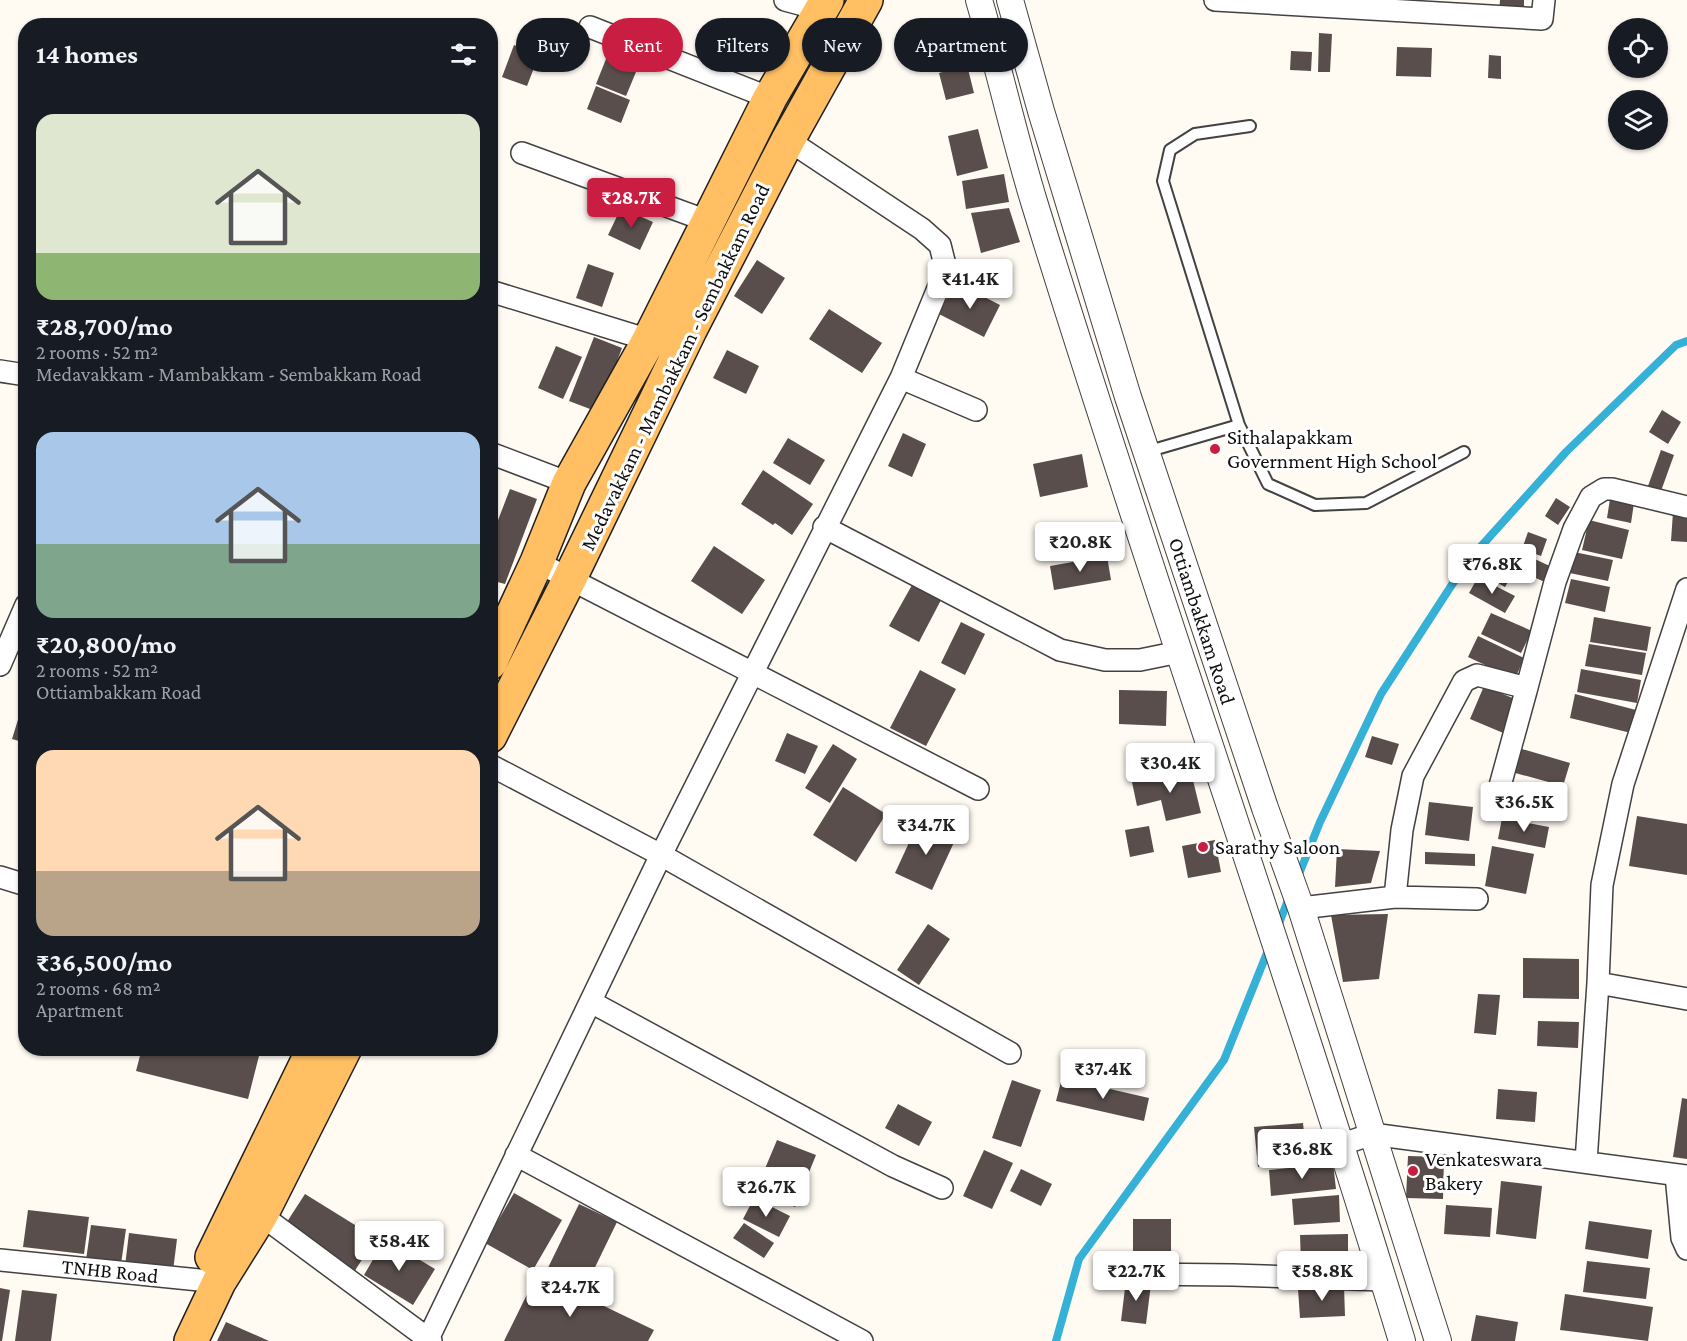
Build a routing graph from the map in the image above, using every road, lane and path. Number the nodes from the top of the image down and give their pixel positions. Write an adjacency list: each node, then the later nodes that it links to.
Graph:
1 (785, 0): 7 (street)
2 (866, 0): 11 (main road, Medavakkam - Mambakkam - Sembakkam Road)
3 (979, 0): 32 (street, Ottiambakkam Road)
4 (1010, 0): 21 (street, Ottiambakkam Road)
5 (1215, 0): 6 (street)
6 (1544, 0)
7 (825, 5): 9 (main road, Medavakkam - Mambakkam - Sembakkam Road)
8 (590, 27): 9 (street)
9 (770, 98): 13 (main road, Medavakkam - Mambakkam - Sembakkam Road)
10 (1250, 126): 20 (lane)
11 (788, 140): 18 (street); 28 (main road, Medavakkam - Mambakkam - Sembakkam Road)
12 (522, 153): 13 (street)
13 (710, 222): 15 (main road, Medavakkam - Mambakkam - Sembakkam Road)
14 (498, 293): 15 (street)
15 (649, 340): 24 (main road, Medavakkam - Mambakkam - Sembakkam Road)
16 (0, 371): 17 (street)
17 (18, 374)
18 (901, 378): 19 (street); 26 (street)
19 (976, 410)
20 (1239, 425): 21 (lane); 22 (lane)
21 (1146, 452): 45 (street, Ottiambakkam Road)
22 (1464, 452)
23 (498, 456): 24 (street)
24 (569, 483): 27 (main road, Medavakkam - Mambakkam - Sembakkam Road)
25 (1687, 507): 35 (street)
26 (824, 527): 32 (street); 34 (street)
27 (537, 562): 28 (street); 31 (main road, Medavakkam - Mambakkam - Sembakkam Road)
28 (569, 580): 34 (street); 36 (main road, Medavakkam - Mambakkam - Sembakkam Road)
29 (1687, 589): 46 (street)
30 (18, 623): 33 (street)
31 (498, 639)
32 (1179, 652): 53 (street, Ottiambakkam Road)
33 (0, 665)
34 (751, 674): 38 (street); 40 (street)
35 (1526, 691): 39 (street); 43 (street)
36 (498, 720)
37 (498, 769): 40 (street)
38 (978, 789)
39 (1495, 804)
40 (661, 855): 48 (street); 49 (street)
41 (0, 877): 42 (street)
42 (18, 883)
43 (1395, 897): 44 (street); 45 (street)
44 (1477, 899)
45 (1300, 905): 52 (street, Ottiambakkam Road)
46 (1598, 983): 47 (street); 55 (street)
47 (1687, 999)
48 (591, 1002): 54 (street); 57 (street)
49 (1011, 1053)
50 (310, 1056): 63 (main road)
51 (341, 1056): 58 (main road)
52 (1372, 1134): 53 (street); 55 (street); 69 (street, Ottiambakkam Road)
53 (1340, 1145): 62 (street, Ottiambakkam Road)
54 (516, 1155): 64 (street); 67 (street)
55 (1586, 1162): 56 (street)
56 (1681, 1176): 59 (street)
57 (942, 1188)
58 (261, 1215): 63 (main road); 64 (street)
59 (1687, 1249)
60 (0, 1260): 63 (street, TNHB Road)
61 (1133, 1274): 62 (street)
62 (1383, 1280): 68 (street, Ottiambakkam Road)
63 (210, 1281): 65 (main road); 66 (main road)
64 (429, 1340)
65 (168, 1341)
66 (190, 1341)
67 (862, 1341)
68 (1402, 1341)
69 (1437, 1341)

